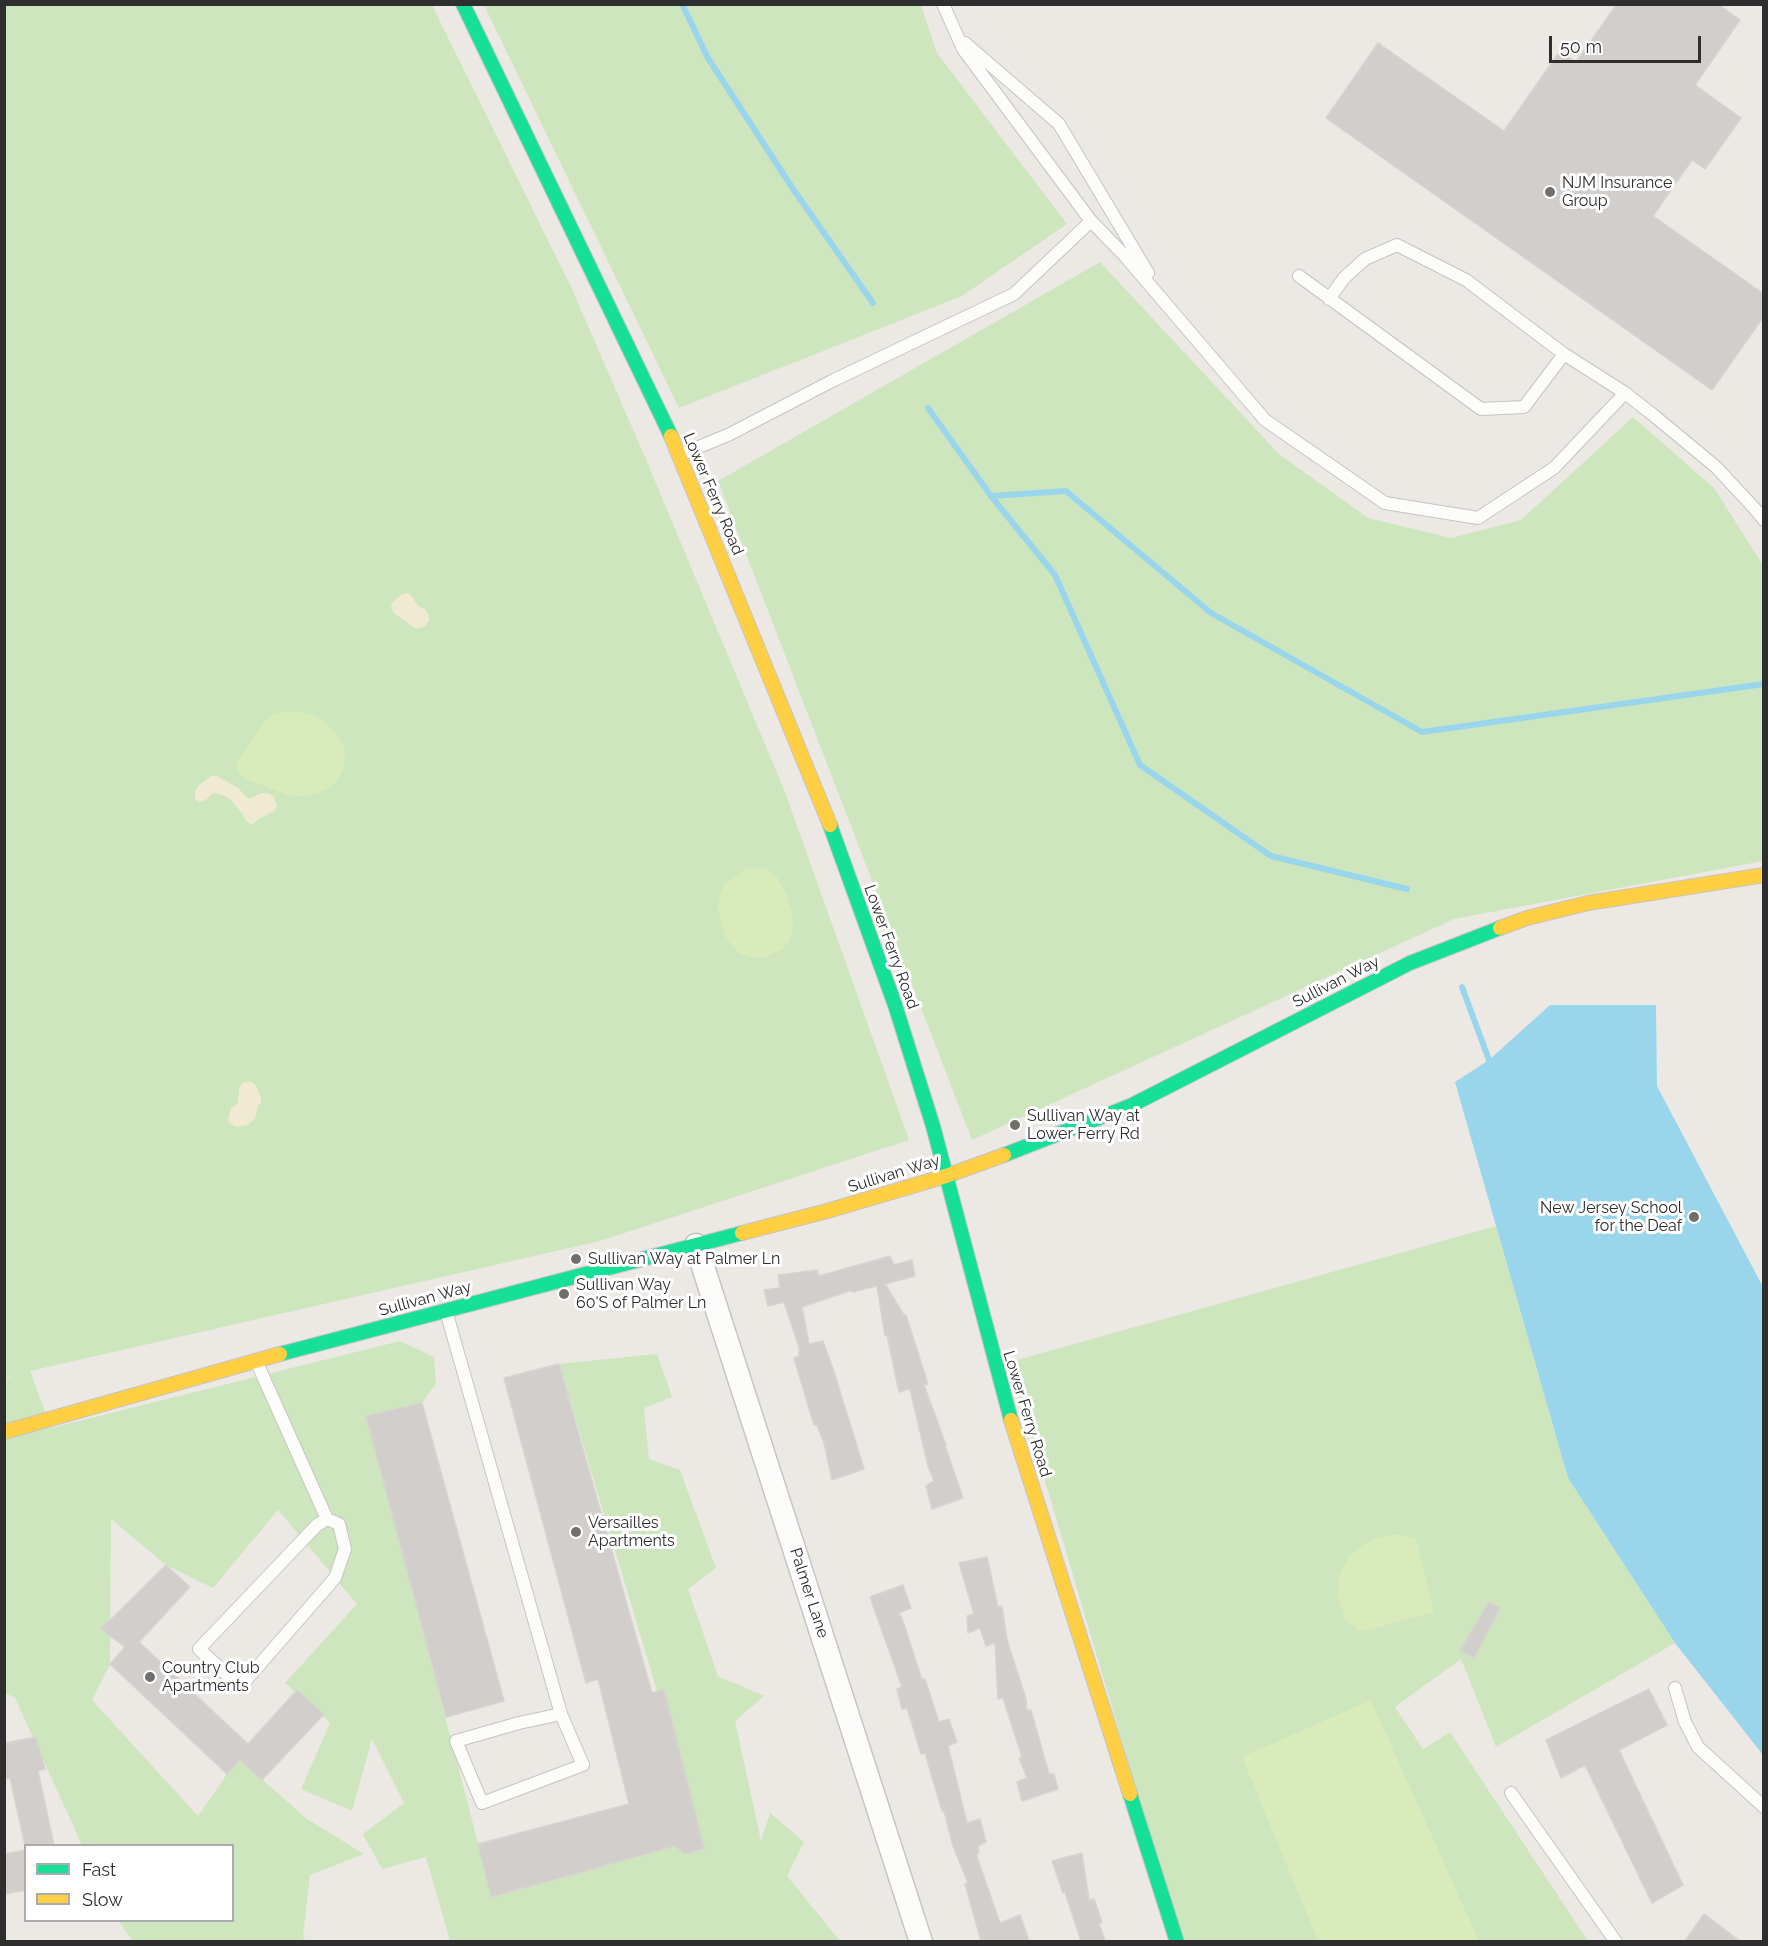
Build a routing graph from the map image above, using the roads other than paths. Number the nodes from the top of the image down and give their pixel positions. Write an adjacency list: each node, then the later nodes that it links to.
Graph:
1 (463, 4): 10 (main road, Lower Ferry Road)
2 (943, 4): 3 (lane)
3 (957, 36): 4 (lane); 6 (lane)
4 (1091, 221): 6 (lane); 10 (lane)
5 (1299, 276): 7 (lane)
6 (1161, 298): 9 (lane)
7 (1329, 299): 8 (lane); 8 (lane)
8 (1564, 354): 9 (lane)
9 (1625, 393): 11 (lane)
10 (680, 455): 13 (main road, Lower Ferry Road)
11 (1764, 520)
12 (1764, 874): 13 (main road, Sullivan Way)
13 (946, 1176): 14 (main road, Sullivan Way); 24 (main road, Lower Ferry Road)
14 (696, 1245): 15 (main road, Sullivan Way); 23 (street, Palmer Lane)
15 (445, 1310): 16 (main road, Sullivan Way); 20 (lane)
16 (257, 1362): 17 (main road, Sullivan Way); 18 (lane)
17 (4, 1432)
18 (327, 1520): 18 (lane)
19 (1675, 1688): 22 (lane)
20 (561, 1714): 20 (lane)
21 (1511, 1793): 25 (lane)
22 (1764, 1807)
23 (921, 1941)
24 (1177, 1941)
25 (1616, 1941)

